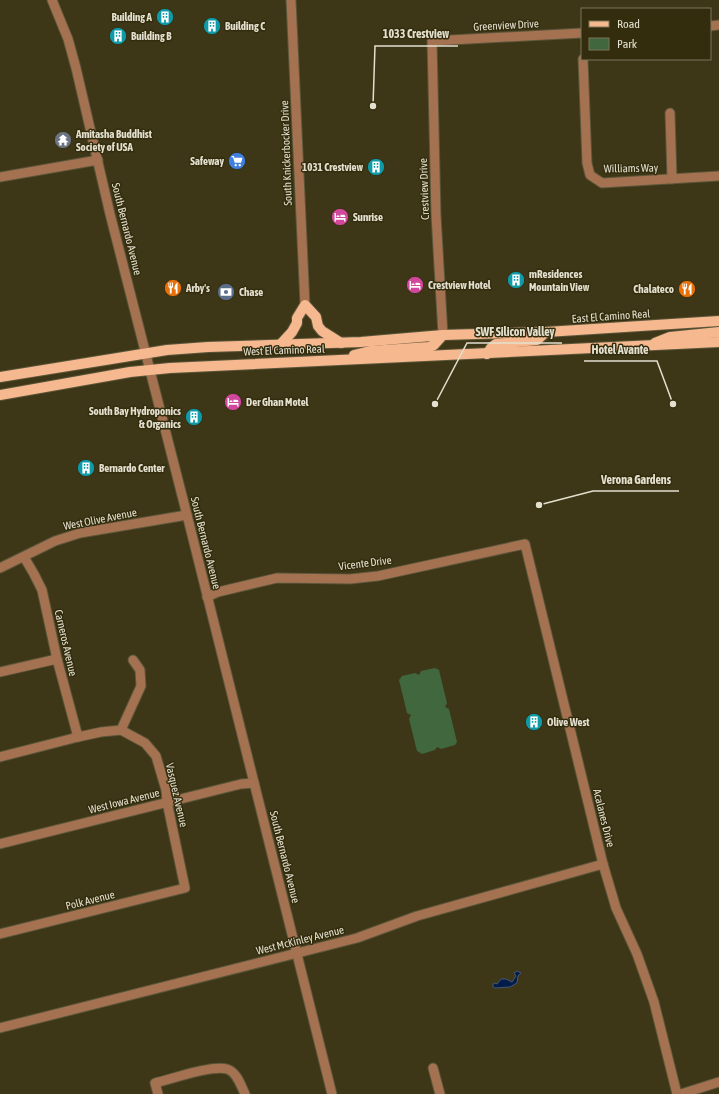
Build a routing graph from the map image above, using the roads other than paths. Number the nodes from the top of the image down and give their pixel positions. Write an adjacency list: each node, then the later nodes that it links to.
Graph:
1 (52, 0): 7 (street, South Bernardo Avenue)
2 (290, 0): 11 (street, South Knickerbocker Drive)
3 (581, 33): 4 (street, Greenview Drive)
4 (432, 41): 15 (street, Crestview Drive)
5 (583, 60): 10 (street, Williams Way)
6 (670, 113): 10 (street)
7 (98, 160): 9 (street); 21 (street, South Bernardo Avenue)
8 (719, 176): 10 (street, Williams Way)
9 (0, 177)
10 (672, 179)
11 (305, 305): 18 (main road); 19 (main road)
12 (719, 321): 13 (main road, East El Camino Real)
13 (546, 332): 15 (main road, East El Camino Real); 22 (main road)
14 (719, 332): 20 (main road)
15 (443, 335): 16 (main road, East El Camino Real); 23 (main road)
16 (361, 342): 18 (main road, West El Camino Real)
17 (719, 342): 20 (main road)
18 (341, 343): 19 (main road, West El Camino Real)
19 (280, 345): 21 (main road, West El Camino Real)
20 (645, 346): 22 (main road, West El Camino Real)
21 (146, 352): 24 (street, South Bernardo Avenue); 25 (main road, West El Camino Real)
22 (487, 354): 23 (main road, West El Camino Real)
23 (341, 360): 24 (main road, West El Camino Real)
24 (150, 370): 26 (main road, West El Camino Real); 27 (street, South Bernardo Avenue)
25 (0, 377)
26 (0, 395)
27 (188, 515): 29 (street, West Olive Avenue); 31 (street, South Bernardo Avenue)
28 (525, 544): 31 (street, Vicente Drive); 41 (street, Acalanes Drive)
29 (24, 557): 30 (street, West Olive Avenue); 32 (street, Carneros Avenue)
30 (0, 568)
31 (207, 597): 38 (street, South Bernardo Avenue)
32 (57, 658): 34 (street); 36 (street, Carneros Avenue)
33 (133, 660): 35 (street)
34 (0, 672)
35 (121, 730): 36 (street); 39 (street, Vasquez Avenue)
36 (78, 737): 37 (street)
37 (0, 757)
38 (254, 783): 39 (street, West Iowa Avenue); 44 (street, South Bernardo Avenue)
39 (168, 802): 40 (street, West Iowa Avenue); 42 (street, Vasquez Avenue)
40 (0, 844)
41 (603, 864): 44 (street, West McKinley Avenue); 52 (street, Acalanes Drive)
42 (185, 888): 43 (street, Polk Avenue)
43 (0, 934)
44 (296, 953): 45 (street, West McKinley Avenue); 50 (street, South Bernardo Avenue)
45 (0, 1028)
46 (433, 1068): 51 (street)
47 (719, 1082): 53 (street)
48 (158, 1094): 49 (street)
49 (245, 1094)
50 (332, 1094)
51 (440, 1094)
52 (677, 1094)
53 (681, 1094)

